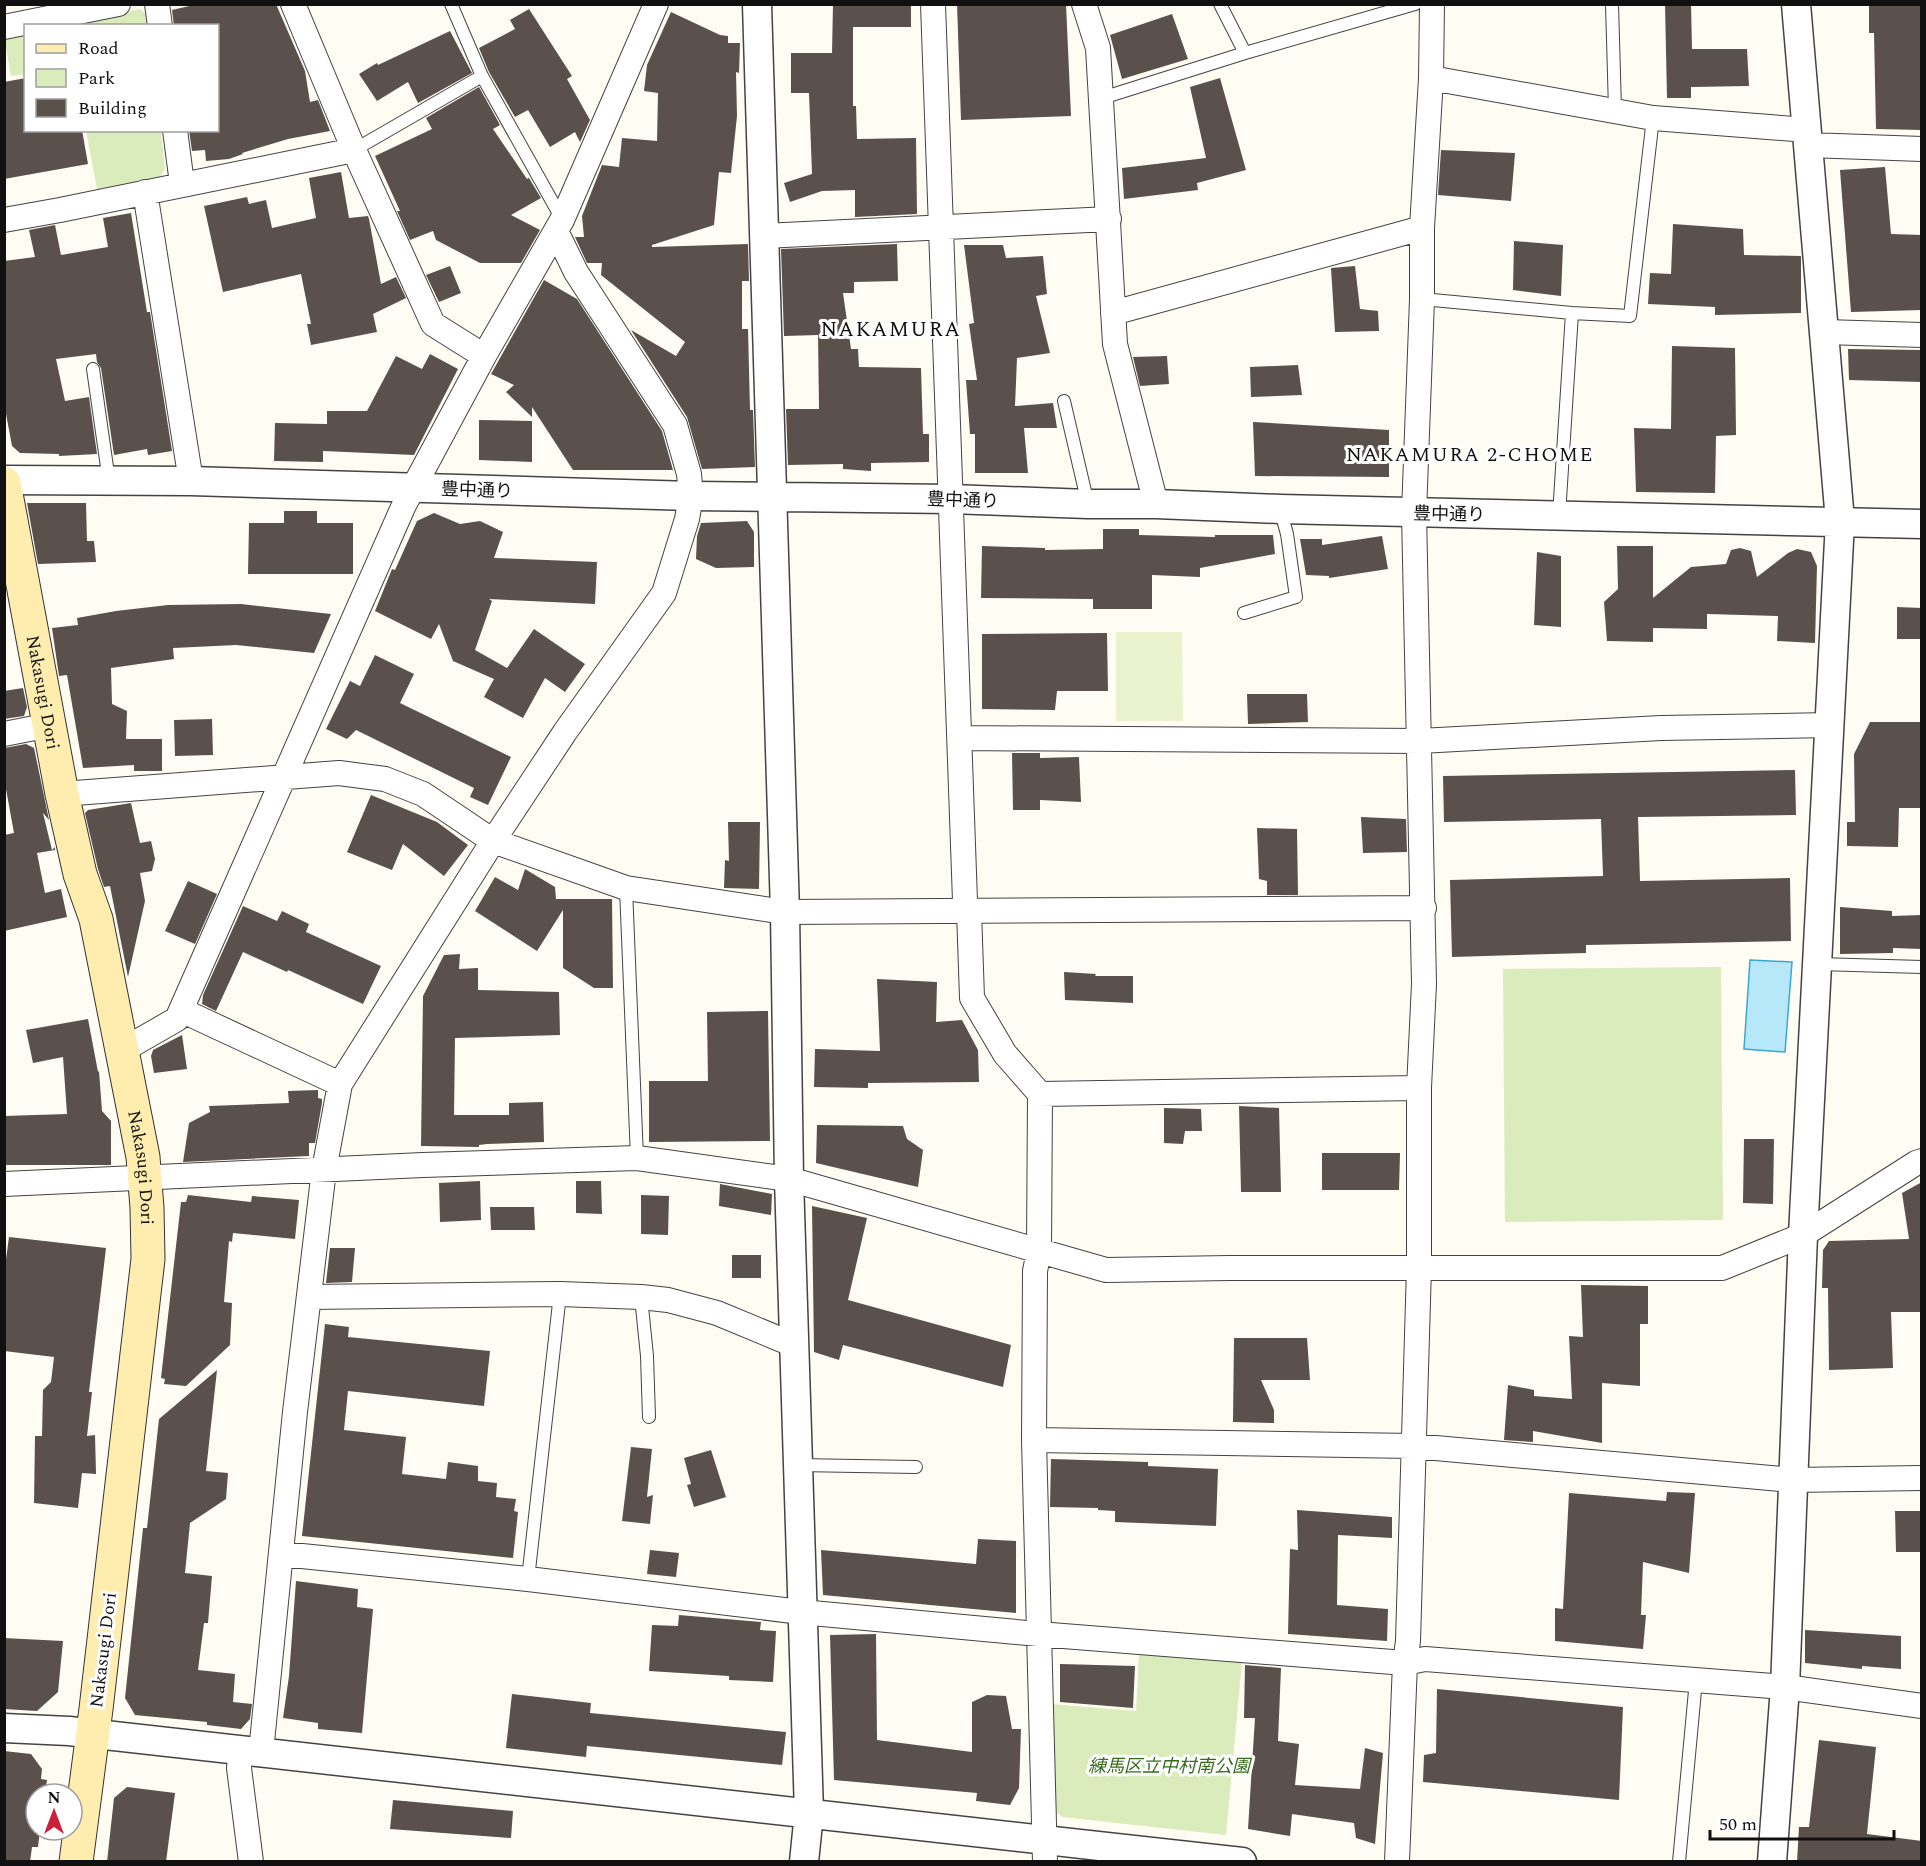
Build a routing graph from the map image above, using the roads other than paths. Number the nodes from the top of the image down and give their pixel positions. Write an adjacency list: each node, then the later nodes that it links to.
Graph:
1 (118, 4): 15 (street)
2 (157, 4): 14 (street)
3 (293, 4): 25 (street)
4 (452, 4): 17 (lane)
5 (656, 4): 30 (street)
6 (757, 4): 33 (street)
7 (933, 4): 31 (street)
8 (1084, 4): 19 (street)
9 (1220, 4): 16 (lane)
10 (1415, 4): 16 (lane)
11 (1432, 4): 18 (street)
12 (1612, 4): 20 (lane)
13 (1796, 4): 23 (street)
14 (160, 24)
15 (4, 27)
16 (1245, 53): 19 (lane)
17 (482, 76): 25 (lane); 30 (lane)
18 (1431, 78): 20 (street); 32 (street)
19 (1102, 98): 28 (street)
20 (1615, 110): 21 (street)
21 (1653, 118): 23 (street); 36 (lane)
22 (175, 132): 26 (street)
23 (1807, 138): 24 (street); 37 (street)
24 (1922, 149)
25 (354, 150): 26 (street); 39 (street)
26 (182, 184): 27 (street)
27 (145, 192): 29 (street); 43 (street)
28 (1108, 219): 31 (street); 35 (street)
29 (4, 220)
30 (559, 226): 39 (street); 46 (street)
31 (940, 226): 33 (street); 48 (street)
32 (1422, 228): 34 (street); 35 (street)
33 (764, 236): 47 (street)
34 (1422, 299): 36 (lane); 52 (street)
35 (1113, 312): 50 (street)
36 (1572, 313): 53 (lane)
37 (1825, 332): 38 (street); 54 (street)
38 (1922, 335)
39 (484, 356): 45 (street)
40 (93, 369): 42 (lane)
41 (1064, 401): 49 (lane)
42 (110, 481): 43 (street, 豊中通り); 44 (street, 豊中通り)
43 (191, 481): 45 (street, 豊中通り)
44 (4, 482): 57 (main road, Nakasugi Dori)
45 (413, 488): 46 (street, 豊中通り); 62 (street)
46 (691, 496): 47 (street, 豊中通り); 64 (street)
47 (772, 496): 48 (street, 豊中通り); 68 (street)
48 (951, 499): 49 (street, 豊中通り); 60 (street)
49 (1088, 504): 50 (street, 豊中通り)
50 (1156, 504): 51 (street, 豊中通り)
51 (1280, 510): 52 (street, 豊中通り); 56 (lane)
52 (1414, 513): 53 (street, 豊中通り); 61 (street)
53 (1559, 516): 54 (street, 豊中通り)
54 (1840, 521): 55 (street, 豊中通り); 58 (street)
55 (1922, 524)
56 (1244, 613)
57 (50, 725): 59 (street); 63 (main road, Nakasugi Dori)
58 (1830, 725): 61 (street); 69 (street)
59 (4, 734)
60 (960, 738): 61 (street); 67 (street)
61 (1420, 741): 66 (street)
62 (286, 776): 63 (street); 64 (street); 71 (street)
63 (62, 794): 72 (main road, Nakasugi Dori)
64 (493, 841): 65 (street); 73 (street)
65 (626, 888): 68 (street); 76 (lane)
66 (1424, 908): 67 (street); 74 (street)
67 (969, 911): 68 (street); 75 (street)
68 (785, 912): 80 (street)
69 (1818, 964): 70 (lane); 82 (street)
70 (1922, 967)
71 (181, 1010): 72 (street); 73 (street)
72 (123, 1050): 79 (main road, Nakasugi Dori)
73 (340, 1084): 78 (street)
74 (1419, 1088): 75 (street); 84 (street)
75 (1040, 1094): 83 (street)
76 (637, 1158): 78 (street); 80 (street)
77 (1922, 1161): 82 (street)
78 (324, 1170): 79 (street); 86 (street)
79 (145, 1179): 81 (street); 105 (main road, Nakasugi Dori)
80 (789, 1179): 83 (street); 88 (street)
81 (4, 1184)
82 (1803, 1235): 84 (street); 95 (street)
83 (1039, 1251): 84 (street); 90 (street)
84 (1419, 1267): 91 (street)
85 (560, 1294): 86 (street); 87 (street); 97 (lane)
86 (309, 1298): 96 (street)
87 (641, 1298): 88 (street); 89 (lane)
88 (794, 1345): 92 (street)
89 (649, 1418)
90 (1034, 1440): 91 (street); 99 (street)
91 (1413, 1446): 95 (street); 100 (street)
92 (797, 1465): 93 (lane); 98 (street)
93 (916, 1467)
94 (1922, 1478): 95 (street)
95 (1793, 1480): 102 (street)
96 (282, 1554): 97 (street); 106 (street)
97 (528, 1579): 98 (street)
98 (801, 1612): 99 (street); 107 (street)
99 (1038, 1634): 100 (street); 108 (street)
100 (1405, 1663): 101 (street); 113 (street)
101 (1696, 1680): 102 (street); 114 (lane)
102 (1785, 1687): 103 (street); 115 (street)
103 (1922, 1706)
104 (4, 1728): 105 (street)
105 (93, 1734): 106 (street); 109 (main road, Nakasugi Dori)
106 (251, 1751): 107 (street); 110 (street)
107 (809, 1813): 108 (street); 111 (street)
108 (1045, 1850): 112 (street)
109 (76, 1862)
110 (251, 1862)
111 (804, 1862)
112 (1242, 1862)
113 (1397, 1862)
114 (1679, 1862)
115 (1772, 1862)

